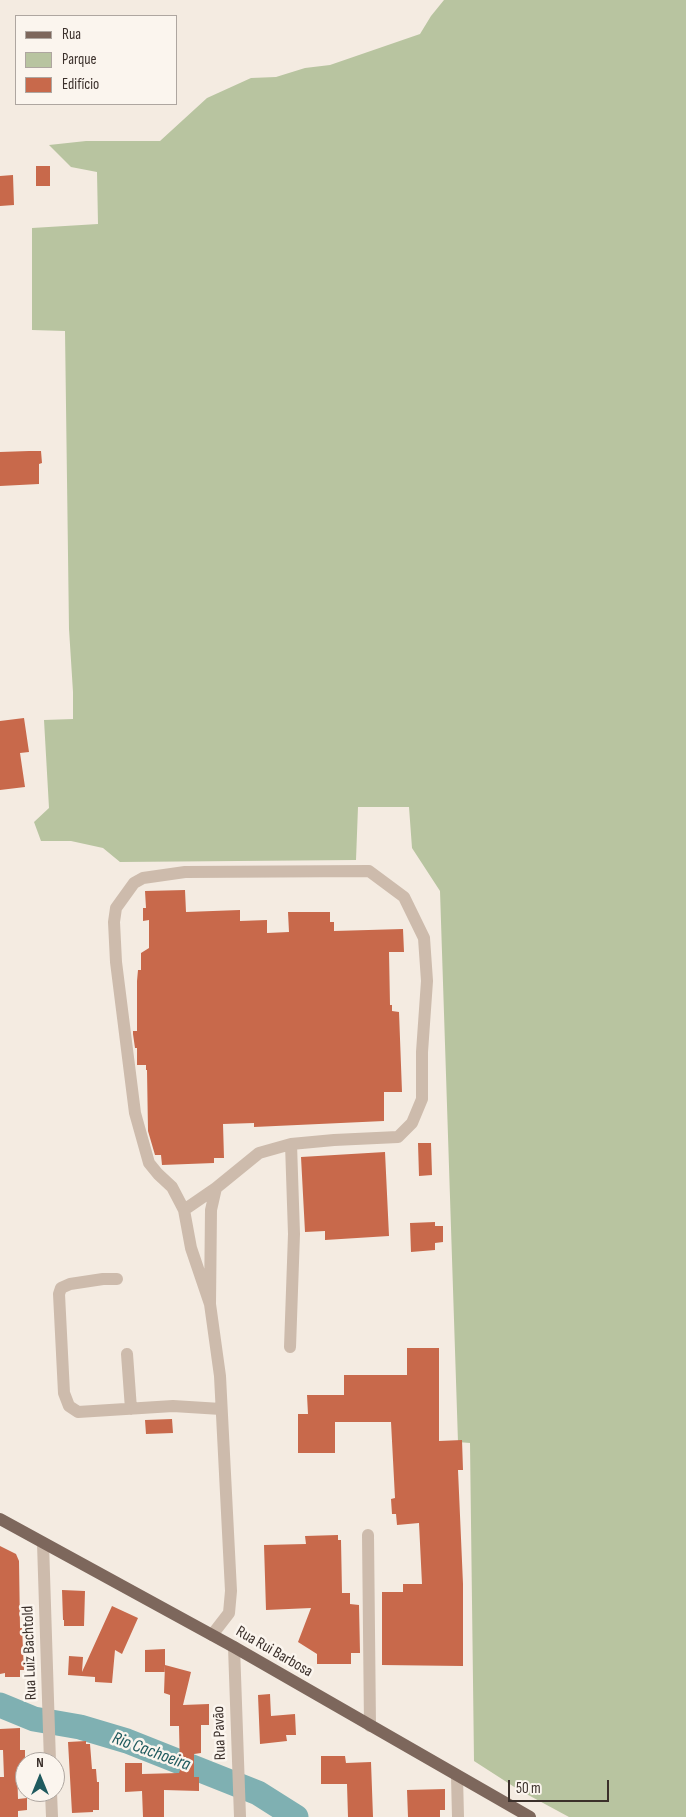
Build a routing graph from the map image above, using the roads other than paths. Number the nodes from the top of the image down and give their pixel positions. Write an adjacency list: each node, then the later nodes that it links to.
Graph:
1 (291, 1144): 2 (street); 3 (street); 6 (street)
2 (216, 1188): 3 (street); 5 (street)
3 (184, 1210): 5 (street)
4 (117, 1278): 8 (street)
5 (210, 1304): 9 (street)
6 (290, 1347)
7 (127, 1354): 8 (street)
8 (131, 1409): 9 (street)
9 (221, 1409): 13 (street)
10 (0, 1519): 12 (main road, Rua Rui Barbosa)
11 (368, 1535): 15 (street)
12 (43, 1543): 13 (main road, Rua Rui Barbosa); 16 (street, Rua Luiz Bachtold)
13 (212, 1635): 14 (main road, Rua Rui Barbosa)
14 (234, 1647): 15 (main road, Rua Rui Barbosa); 20 (street, Rua Pavão)
15 (370, 1726): 17 (main road, Rua Rui Barbosa)
16 (50, 1752)
17 (457, 1776): 21 (street); 22 (main road, Rua Rui Barbosa)
18 (51, 1802): 19 (street)
19 (52, 1817)
20 (240, 1817)
21 (458, 1817)
22 (530, 1817)

